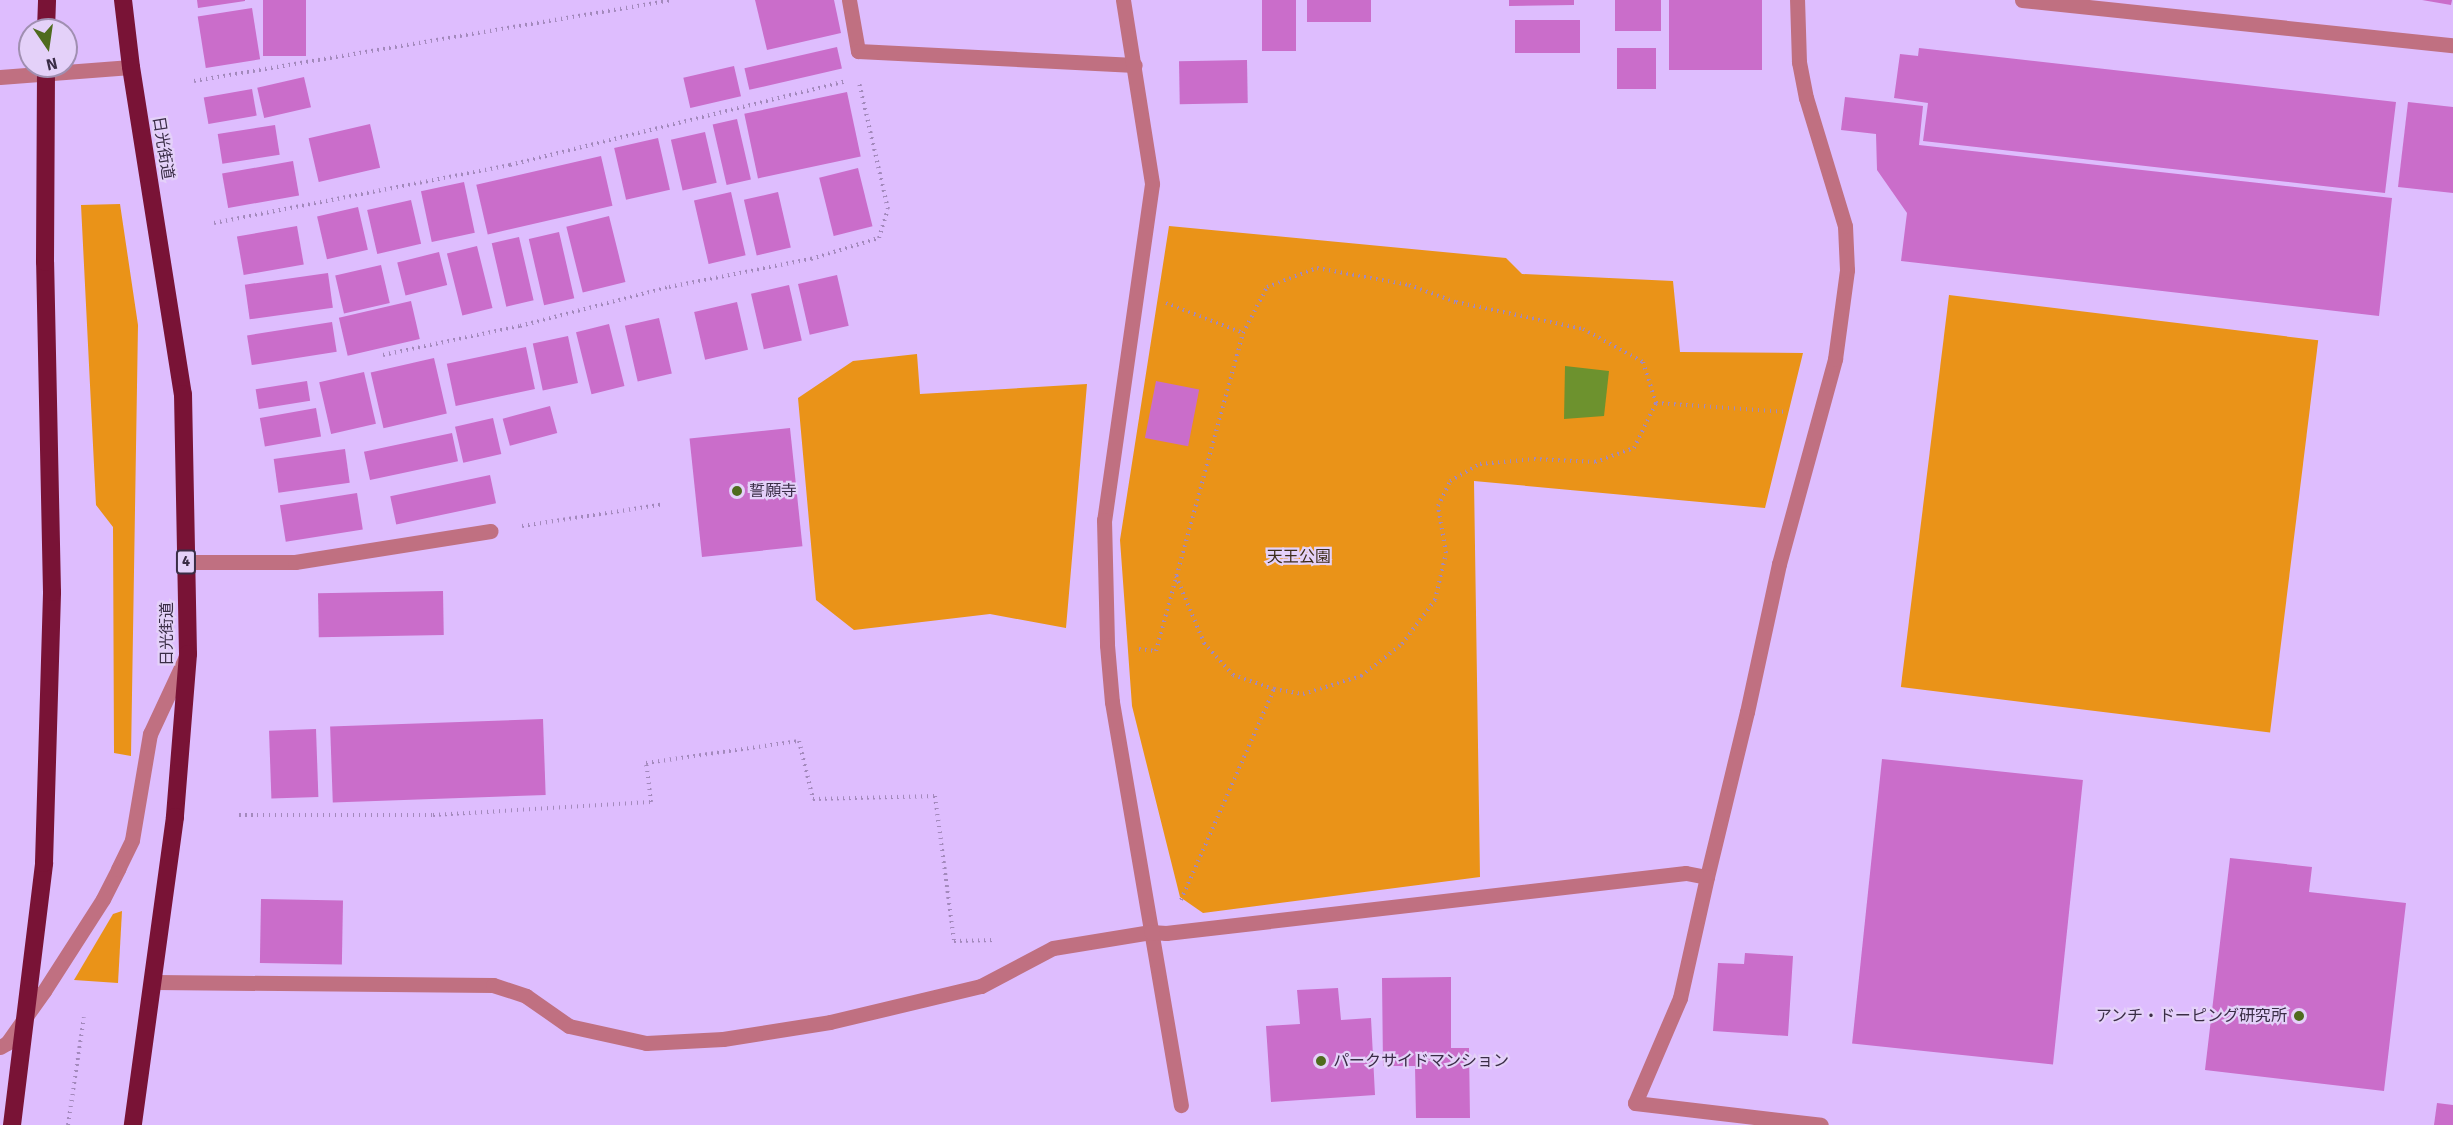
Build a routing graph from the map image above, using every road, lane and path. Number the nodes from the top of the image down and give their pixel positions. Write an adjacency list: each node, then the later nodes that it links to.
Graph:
1 (47, 0): 8 (highway)
2 (123, 0): 11 (highway, 日光街道 / 4)
3 (671, 0): 14 (path)
4 (849, 0): 10 (street)
5 (1123, 0): 10 (street)
6 (1797, 0): 20 (street)
7 (2022, 0): 9 (street)
8 (46, 18)
9 (2453, 45)
10 (1135, 65): 16 (street)
11 (131, 68): 12 (street); 23 (highway, 日光街道 / 4)
12 (0, 77)
13 (46, 78): 36 (highway, bridge)
14 (194, 81)
15 (214, 223): 18 (path)
16 (1137, 292): 17 (path); 25 (street)
17 (1242, 333): 19 (path); 24 (path)
18 (383, 355)
19 (1656, 403): 20 (path); 27 (path)
20 (1821, 415): 29 (street)
21 (660, 505): 22 (path)
22 (491, 531): 23 (street)
23 (186, 562): 26 (highway, 日光街道 / 4)
24 (1176, 576): 25 (path); 27 (path)
25 (1107, 645): 30 (street)
26 (188, 654): 32 (highway, 日光街道 / 4); 34 (street)
27 (1274, 689): 30 (path)
28 (239, 814): 31 (path)
29 (1707, 877): 30 (street); 39 (street)
30 (1158, 933): 32 (street); 35 (street)
31 (998, 940)
32 (155, 982): 38 (highway, 日光街道 / 4)
33 (84, 1017): 37 (path)
34 (0, 1047)
35 (1181, 1106)
36 (12, 1125)
37 (68, 1125)
38 (133, 1125)
39 (1821, 1125)

